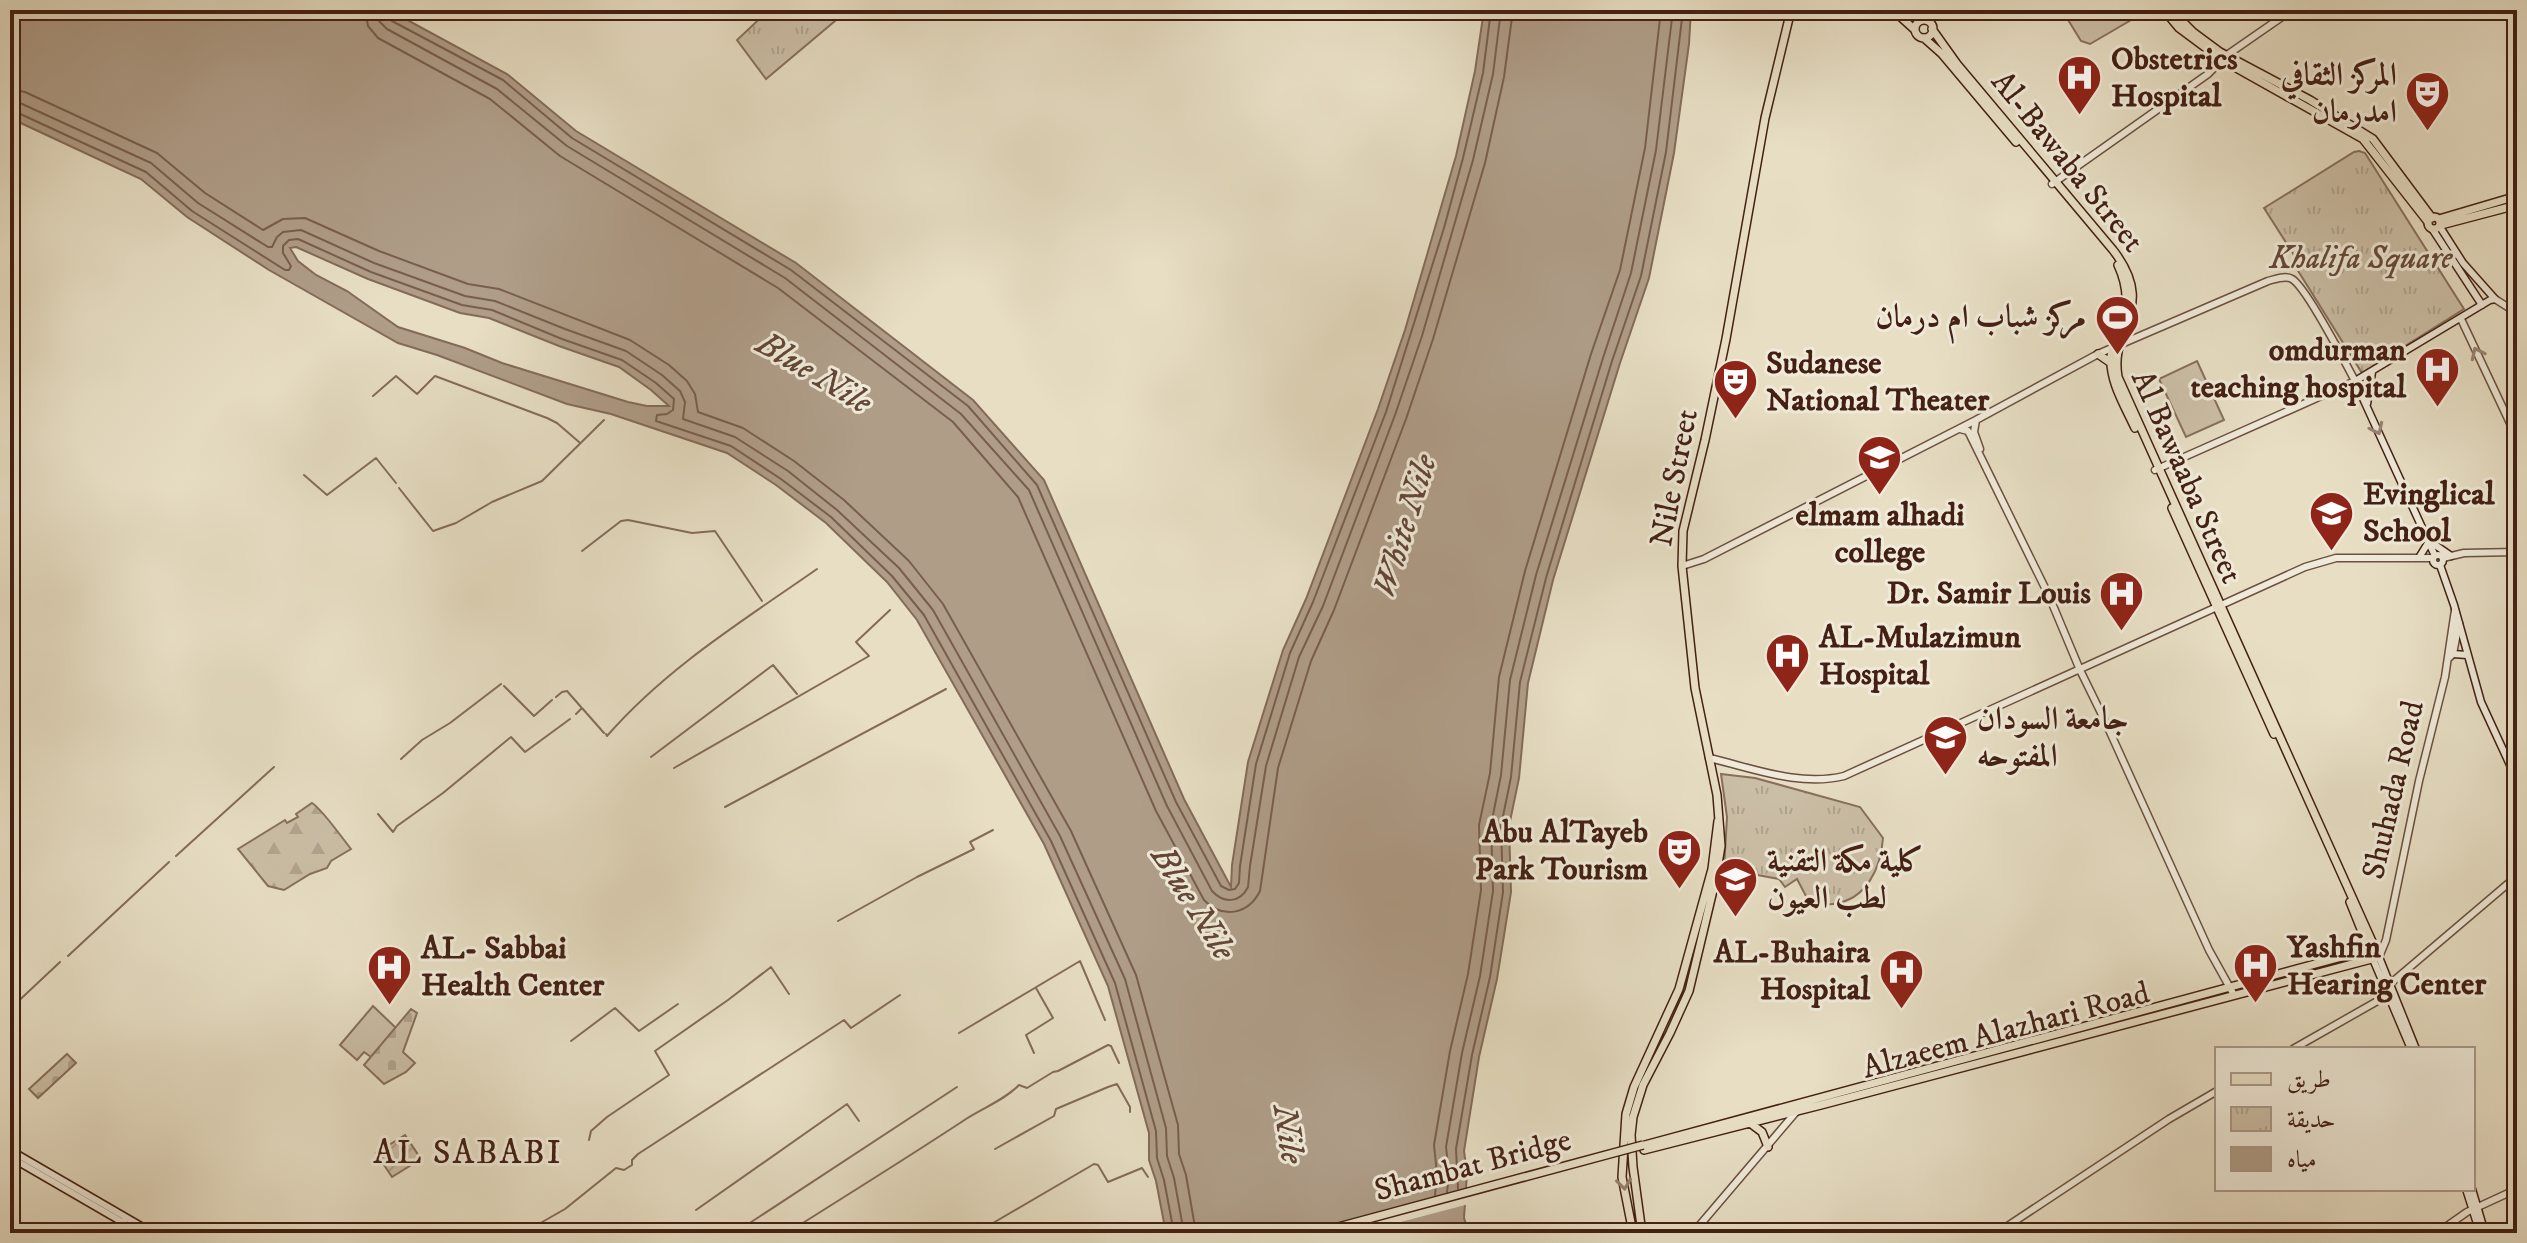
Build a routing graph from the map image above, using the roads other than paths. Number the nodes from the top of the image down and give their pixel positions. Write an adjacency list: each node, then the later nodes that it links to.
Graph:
1 (1791, 10): 36 (main road, Nile Street)
2 (1893, 10): 9 (main road)
3 (1903, 10): 7 (main road)
4 (2164, 10): 11 (main road)
5 (2171, 10): 11 (main road)
6 (2292, 10): 11 (street)
7 (1923, 20): 8 (main road); 9 (main road)
8 (1932, 29): 10 (main road); 12 (main road)
9 (1915, 30): 10 (main road)
10 (1924, 38): 12 (main road, Al-Bawaba Street)
11 (2224, 58): 12 (street); 16 (main road)
12 (2054, 183): 21 (main road, Al-Bawaba Street)
13 (2517, 196): 15 (main road)
14 (2517, 205): 15 (main road)
15 (2473, 213): 16 (main road)
16 (2435, 223): 17 (street); 18 (street)
17 (2495, 299): 18 (street); 19 (street)
18 (2482, 305): 20 (street)
19 (2517, 313)
20 (2461, 319): 24 (street); 29 (street, one-way to 20)
21 (2117, 345): 22 (street); 23 (main road, Al Bawaaba Street); 25 (street); 31 (main road, Al-Bawaba Street)
22 (2098, 354): 23 (main road); 27 (street)
23 (2111, 363): 31 (main road, Al Bawaaba Street)
24 (2372, 372): 25 (street); 26 (street)
25 (2355, 381): 26 (street); 31 (street)
26 (2366, 405): 32 (street, one-way to 32)
27 (1976, 420): 28 (street); 30 (street)
28 (1958, 429): 30 (street); 36 (street)
29 (2517, 438)
30 (1981, 457): 43 (street)
31 (2157, 469): 37 (main road, Al Bawaaba Street)
32 (2427, 540): 34 (street); 35 (street); 35 (street)
33 (2517, 552): 35 (street)
34 (2419, 557): 35 (street); 37 (street)
35 (2439, 559): 38 (street)
36 (1682, 566): 46 (main road, Nile Street)
37 (2219, 606): 42 (street); 51 (main road, Al Bawaaba Street)
38 (2455, 610): 39 (street); 41 (street, Shuhada Road)
39 (2459, 623): 40 (street); 41 (street, Shuhada Road)
40 (2467, 655): 41 (street); 47 (street)
41 (2450, 657): 50 (street, Shuhada Road)
42 (2093, 665): 43 (street); 44 (street)
43 (2082, 669): 44 (street); 45 (street); 46 (street)
44 (2088, 678): 45 (street)
45 (2095, 699): 54 (street)
46 (1709, 758): 48 (main road, Nile Street)
47 (2517, 780)
48 (1719, 815): 77 (main road, Nile Street, one-way to 77); 78 (main road, Nile Street)
49 (2517, 876): 53 (street)
50 (2387, 930): 51 (street, Shuhada Road); 52 (street, Shuhada Road)
51 (2372, 946): 52 (main road, Al Bawaaba Street); 54 (main road, Alzaeem Alazhari Road)
52 (2377, 960): 53 (street); 54 (main road, Alzaeem Alazhari Road); 55 (street)
53 (2390, 984): 57 (street)
54 (2229, 991): 59 (main road, Alzaeem Alazhari Road); 59 (main road, Alzaeem Alazhari Road)
55 (2388, 995): 56 (street); 58 (street)
56 (2297, 1047)
57 (2413, 1047)
58 (2413, 1047)
59 (1921, 1074): 61 (main road, Alzaeem Alazhari Road); 64 (main road, Alzaeem Alazhari Road)
60 (2215, 1092): 80 (street)
61 (1796, 1112): 62 (main road, Alzaeem Alazhari Road); 63 (street)
62 (1750, 1123): 63 (main road); 64 (main road, Alzaeem Alazhari Road)
63 (1768, 1147): 79 (street)
64 (1644, 1148): 75 (main road, Shambat Bridge, bridge); 76 (main road, Shambat Bridge, bridge)
65 (10, 1150): 67 (street)
66 (10, 1157): 67 (street)
67 (25, 1162): 71 (street)
68 (2517, 1189): 70 (street)
69 (2470, 1191): 70 (street)
70 (2476, 1208): 81 (street); 82 (street)
71 (121, 1217): 72 (street); 73 (street); 74 (street)
72 (115, 1231)
73 (141, 1233)
74 (153, 1233)
75 (1316, 1233)
76 (1334, 1233)
77 (1633, 1233)
78 (1642, 1233)
79 (1693, 1233)
80 (1997, 1233)
81 (2437, 1233)
82 (2483, 1233)

